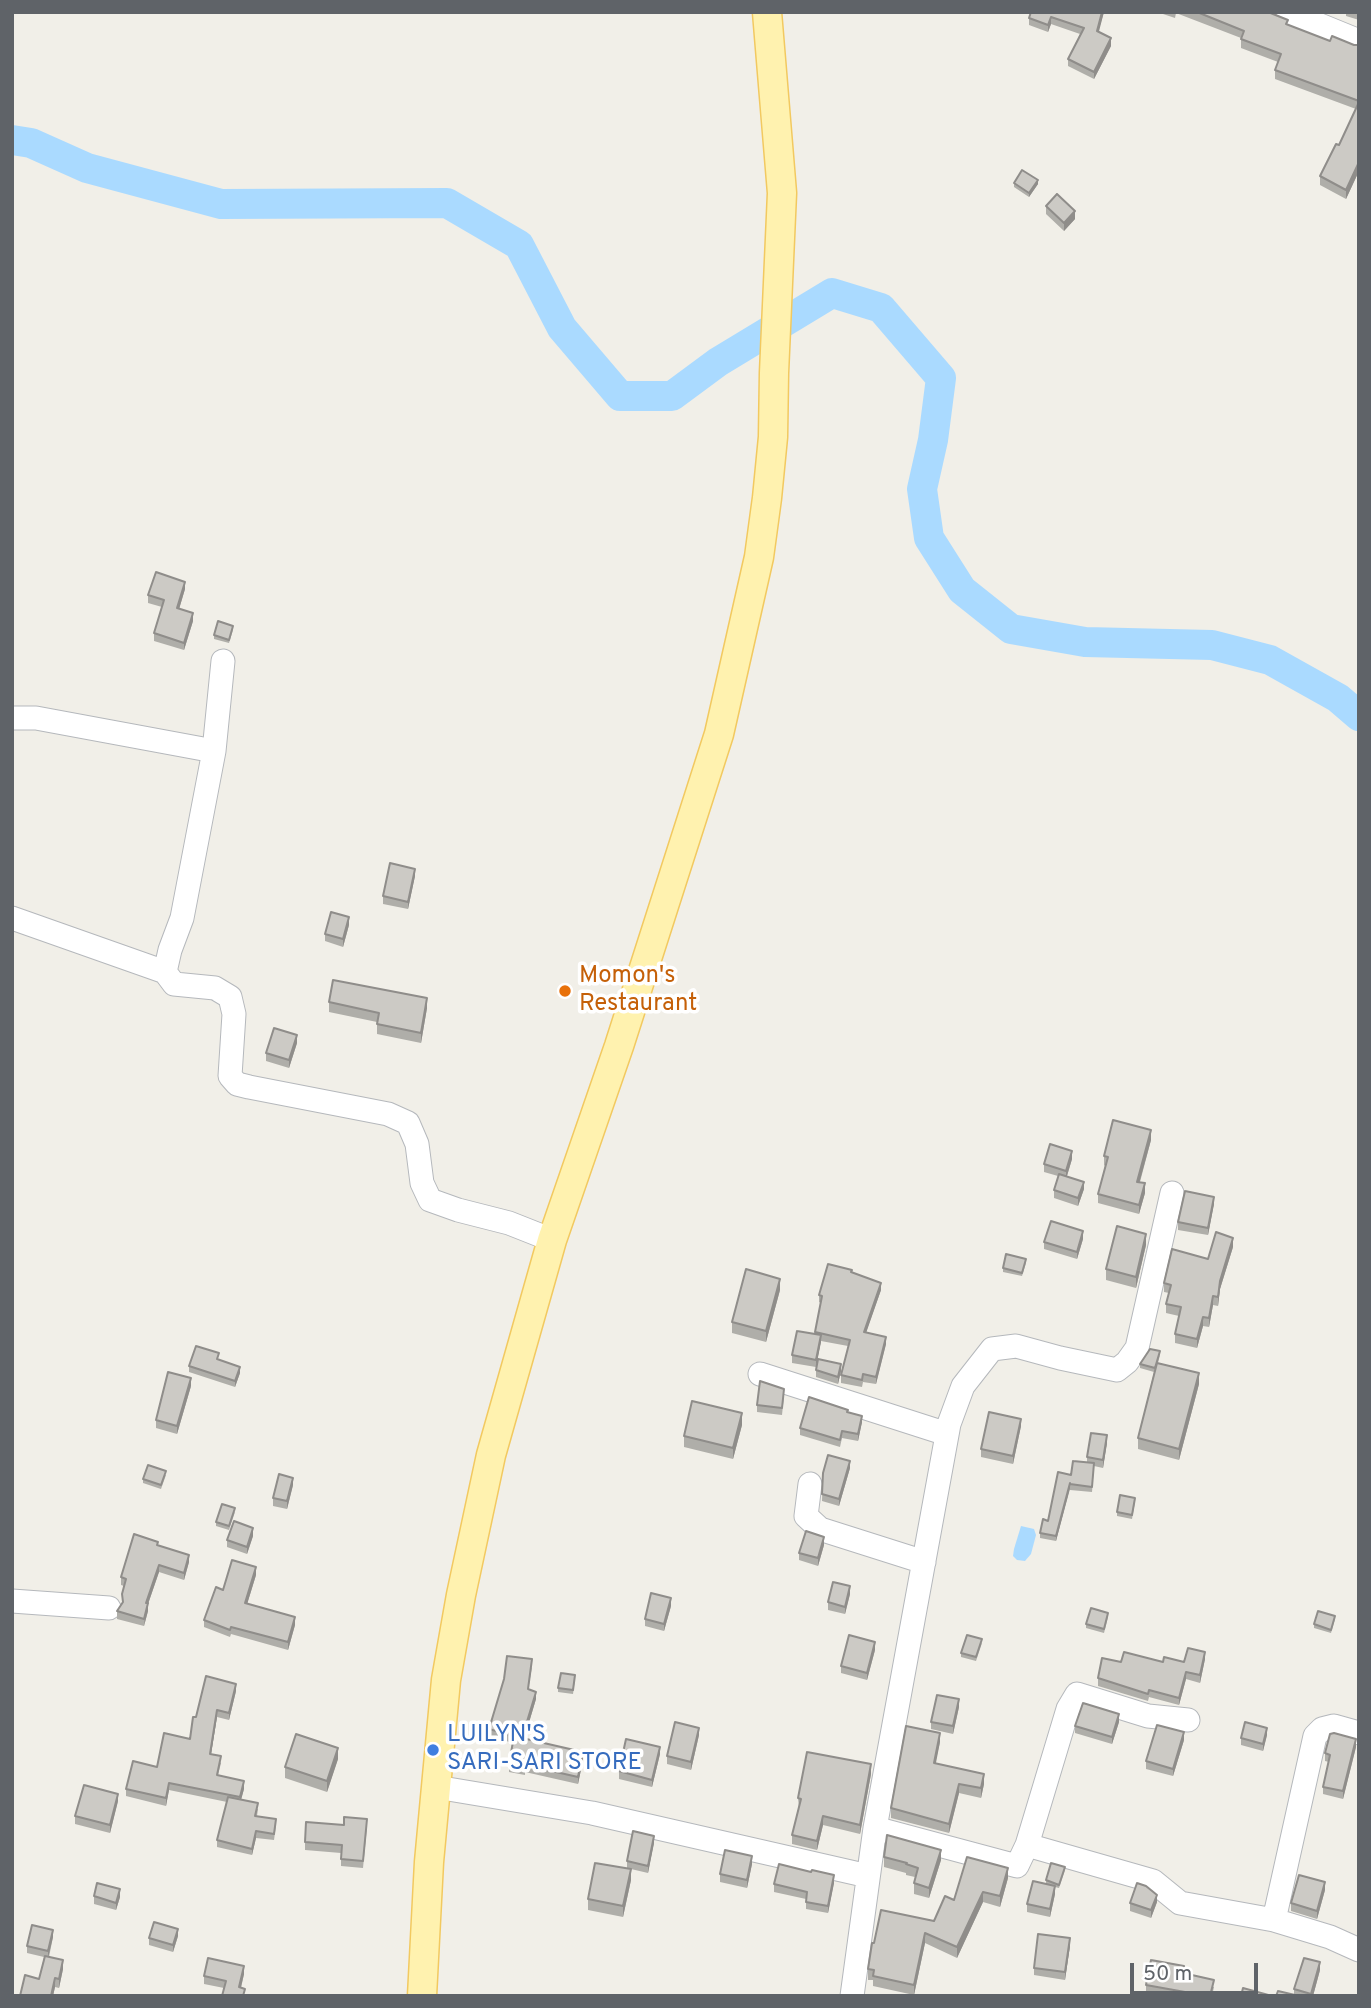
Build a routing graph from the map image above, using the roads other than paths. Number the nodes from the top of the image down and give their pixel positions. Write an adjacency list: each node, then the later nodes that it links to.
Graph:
1 (767, 12): 11 (main road)
2 (1288, 12): 3 (street)
3 (1325, 20): 4 (street)
4 (1359, 41)
5 (223, 661): 7 (street)
6 (12, 718): 7 (street)
7 (214, 751): 9 (street)
8 (12, 918): 9 (street)
9 (164, 972): 11 (street)
10 (1172, 1193): 13 (street)
11 (552, 1240): 20 (main road)
12 (760, 1374): 13 (street)
13 (947, 1434): 15 (street)
14 (810, 1484): 15 (street)
15 (924, 1562): 21 (street)
16 (12, 1601): 17 (street)
17 (109, 1608)
18 (1188, 1720): 22 (street)
19 (1359, 1733): 24 (street)
20 (436, 1787): 23 (street); 26 (main road)
21 (875, 1828): 22 (street); 23 (street)
22 (1027, 1845): 24 (street)
23 (868, 1876): 27 (street)
24 (1274, 1920): 25 (street)
25 (1359, 1950)
26 (422, 1996)
27 (852, 1996)

